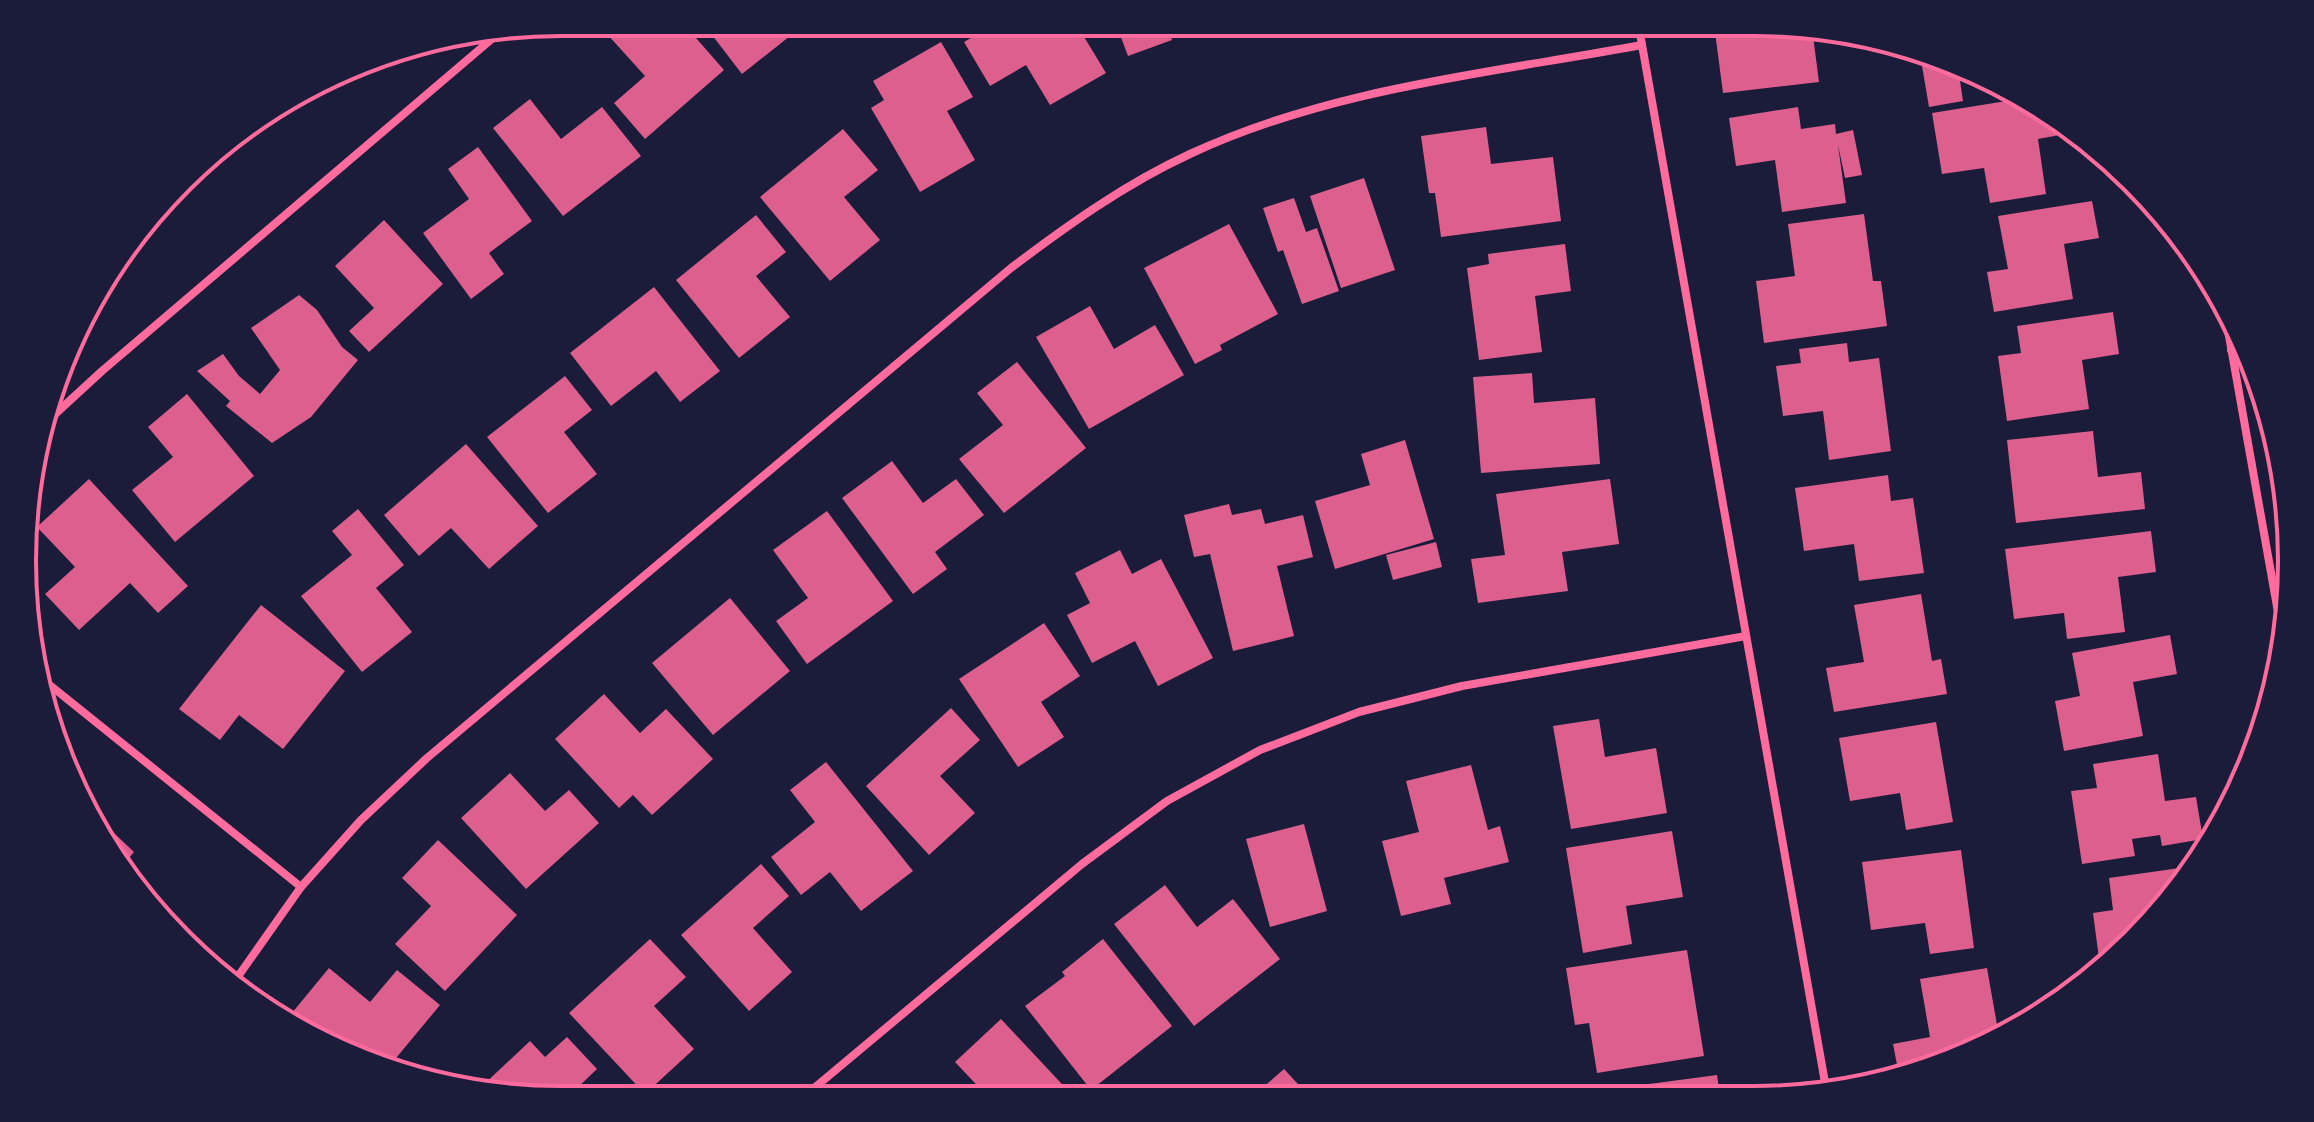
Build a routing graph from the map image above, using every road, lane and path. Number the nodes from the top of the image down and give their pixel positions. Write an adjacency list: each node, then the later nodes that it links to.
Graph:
1 (1640, 36): 3 (street)
2 (490, 40): 6 (street)
3 (1642, 45): 8 (street); 10 (street)
4 (2230, 341): 5 (street)
5 (2231, 350): 7 (street)
6 (58, 411)
7 (2276, 603)
8 (1746, 636): 12 (street); 13 (street)
9 (52, 686): 10 (street)
10 (301, 887): 11 (street)
11 (238, 976)
12 (1825, 1081)
13 (817, 1086)

